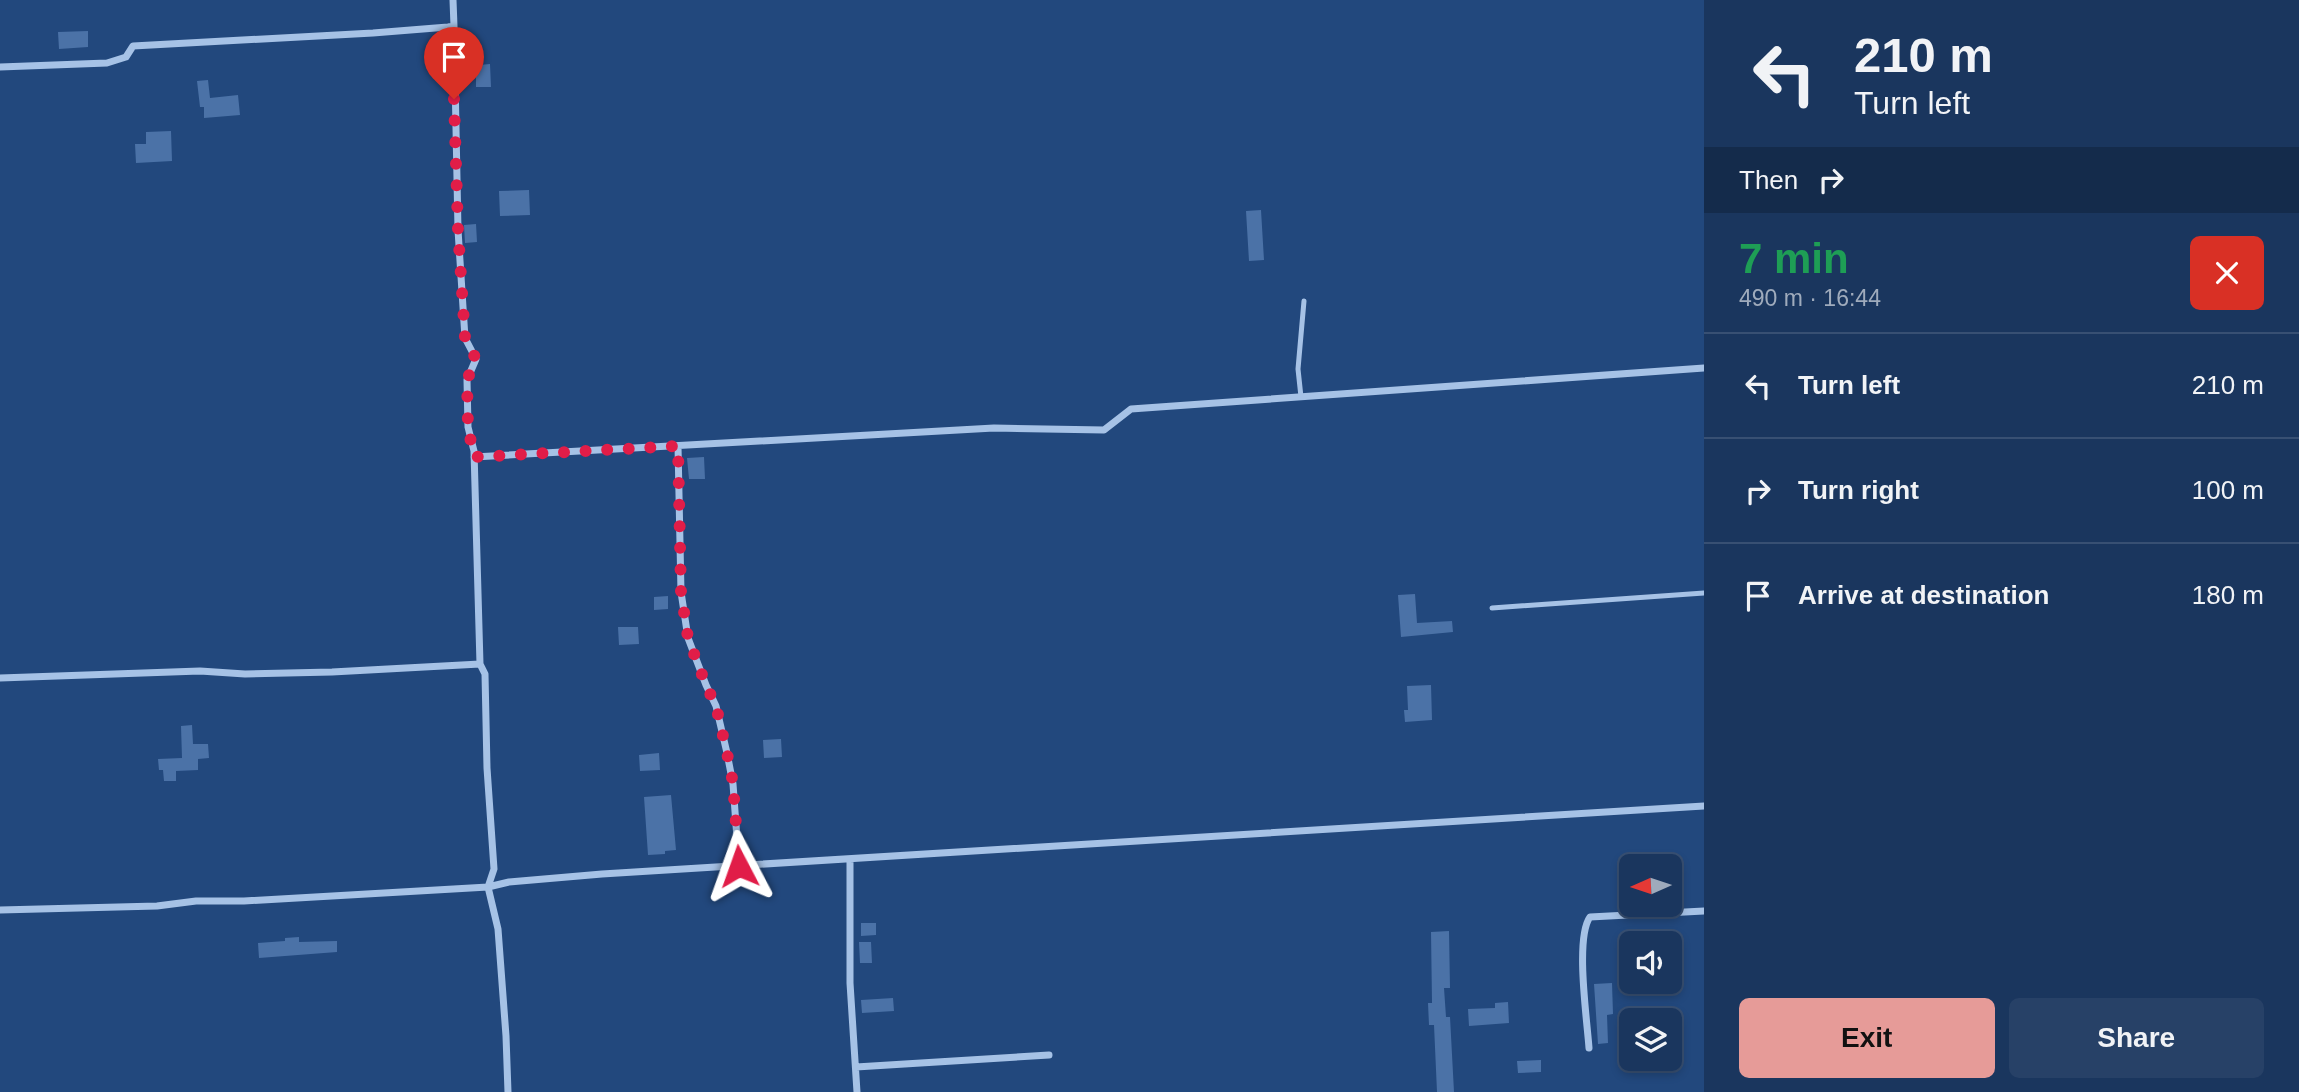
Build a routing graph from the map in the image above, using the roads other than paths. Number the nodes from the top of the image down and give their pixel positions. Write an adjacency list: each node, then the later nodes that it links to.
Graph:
1 (453, 0): 2 (street)
2 (454, 26): 3 (street); 8 (street)
3 (0, 67)
4 (1304, 301): 6 (lane)
5 (1704, 368): 6 (street)
6 (1301, 397): 7 (street)
7 (678, 446): 8 (street); 15 (street)
8 (474, 457): 11 (street)
9 (1704, 593): 10 (lane)
10 (1492, 608)
11 (480, 664): 12 (street); 16 (street)
12 (0, 678)
13 (1704, 806): 14 (street)
14 (850, 859): 15 (street); 21 (street)
15 (739, 866): 16 (street)
16 (488, 887): 17 (street); 22 (street)
17 (0, 910)
18 (1704, 911): 19 (street)
19 (1589, 1048)
20 (1049, 1055): 21 (street)
21 (856, 1066): 23 (street)
22 (508, 1092)
23 (858, 1092)

